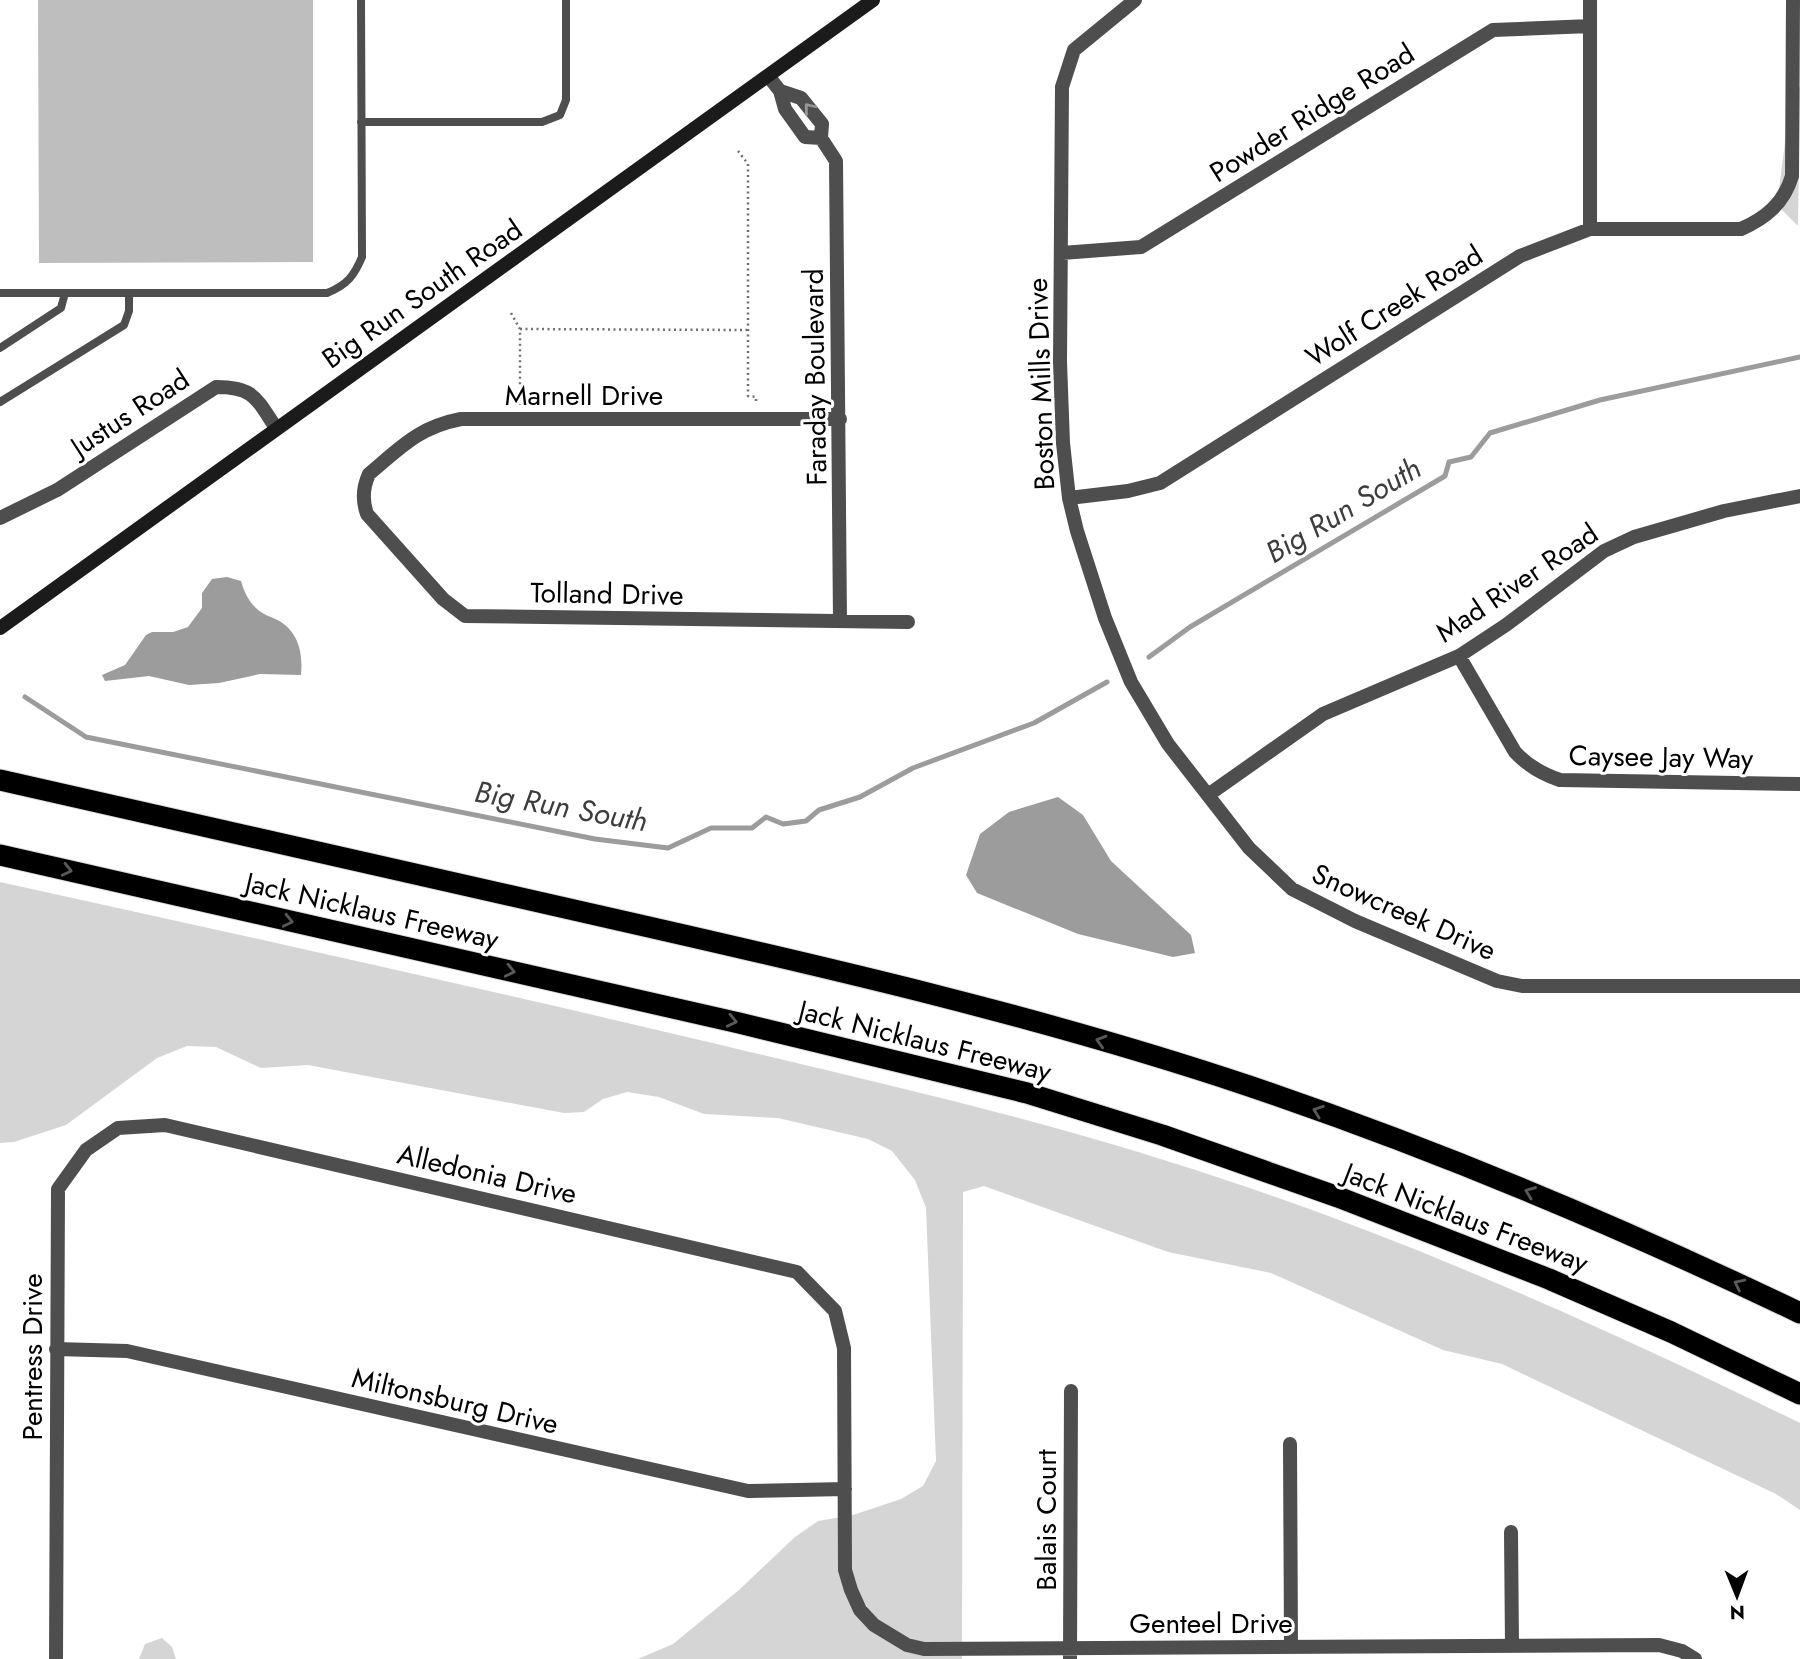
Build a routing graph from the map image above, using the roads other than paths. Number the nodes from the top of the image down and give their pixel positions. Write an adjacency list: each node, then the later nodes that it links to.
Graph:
1 (360, 0): 10 (lane)
2 (566, 0): 10 (lane)
3 (873, 0): 8 (street, Big Run South Road)
4 (1135, 0): 13 (street, Boston Mills Drive)
5 (1590, 0): 7 (street)
6 (1793, 0): 12 (street, Wolf Creek Road)
7 (1590, 26): 12 (street); 13 (street, Powder Ridge Road)
8 (769, 77): 9 (street, Faraday Boulevard); 20 (street, Big Run South Road)
9 (780, 91): 11 (street, Faraday Boulevard); 11 (street, Faraday Boulevard, one-way to 9)
10 (361, 122): 16 (lane)
11 (821, 138): 19 (street, Faraday Boulevard)
12 (1590, 229): 23 (street, Wolf Creek Road)
13 (1062, 253): 23 (street, Boston Mills Drive)
14 (0, 293): 15 (lane)
15 (65, 293): 16 (lane); 17 (lane)
16 (129, 293): 18 (lane)
17 (0, 348)
18 (0, 402)
19 (840, 419): 22 (street, Marnell Drive); 25 (street, Faraday Boulevard)
20 (276, 428): 24 (street, Justus Road); 27 (street, Big Run South Road)
21 (1800, 496): 28 (street, Mad River Road)
22 (363, 497): 25 (street, Tolland Drive)
23 (1069, 498): 29 (street, Boston Mills Drive)
24 (0, 518)
25 (841, 621): 26 (street, Tolland Drive)
26 (908, 622)
27 (0, 628)
28 (1459, 656): 31 (street, Caysee Jay Way); 32 (street, Mad River Road)
29 (1130, 681): 32 (street, Snowcreek Drive)
30 (0, 780): 37 (highway, Jack Nicklaus Freeway, one-way to 30)
31 (1800, 784)
32 (1208, 795): 34 (street, Snowcreek Drive)
33 (0, 855): 40 (highway, Jack Nicklaus Freeway, one-way to 40)
34 (1800, 986)
35 (165, 1125): 36 (street, Alledonia Drive); 38 (street, Pentress Drive)
36 (797, 1272): 42 (street, Genteel Drive)
37 (1800, 1313)
38 (56, 1349): 42 (street, Miltonsburg Drive); 47 (street, Pentress Drive)
39 (1070, 1391): 46 (street, Balais Court)
40 (1800, 1394)
41 (1290, 1444): 45 (street)
42 (845, 1489): 46 (street, Genteel Drive)
43 (1511, 1532): 44 (street)
44 (1512, 1646): 45 (street, Genteel Drive); 48 (street, Genteel Drive)
45 (1291, 1647): 46 (street, Genteel Drive)
46 (1070, 1654)
47 (56, 1659)
48 (1695, 1659)

